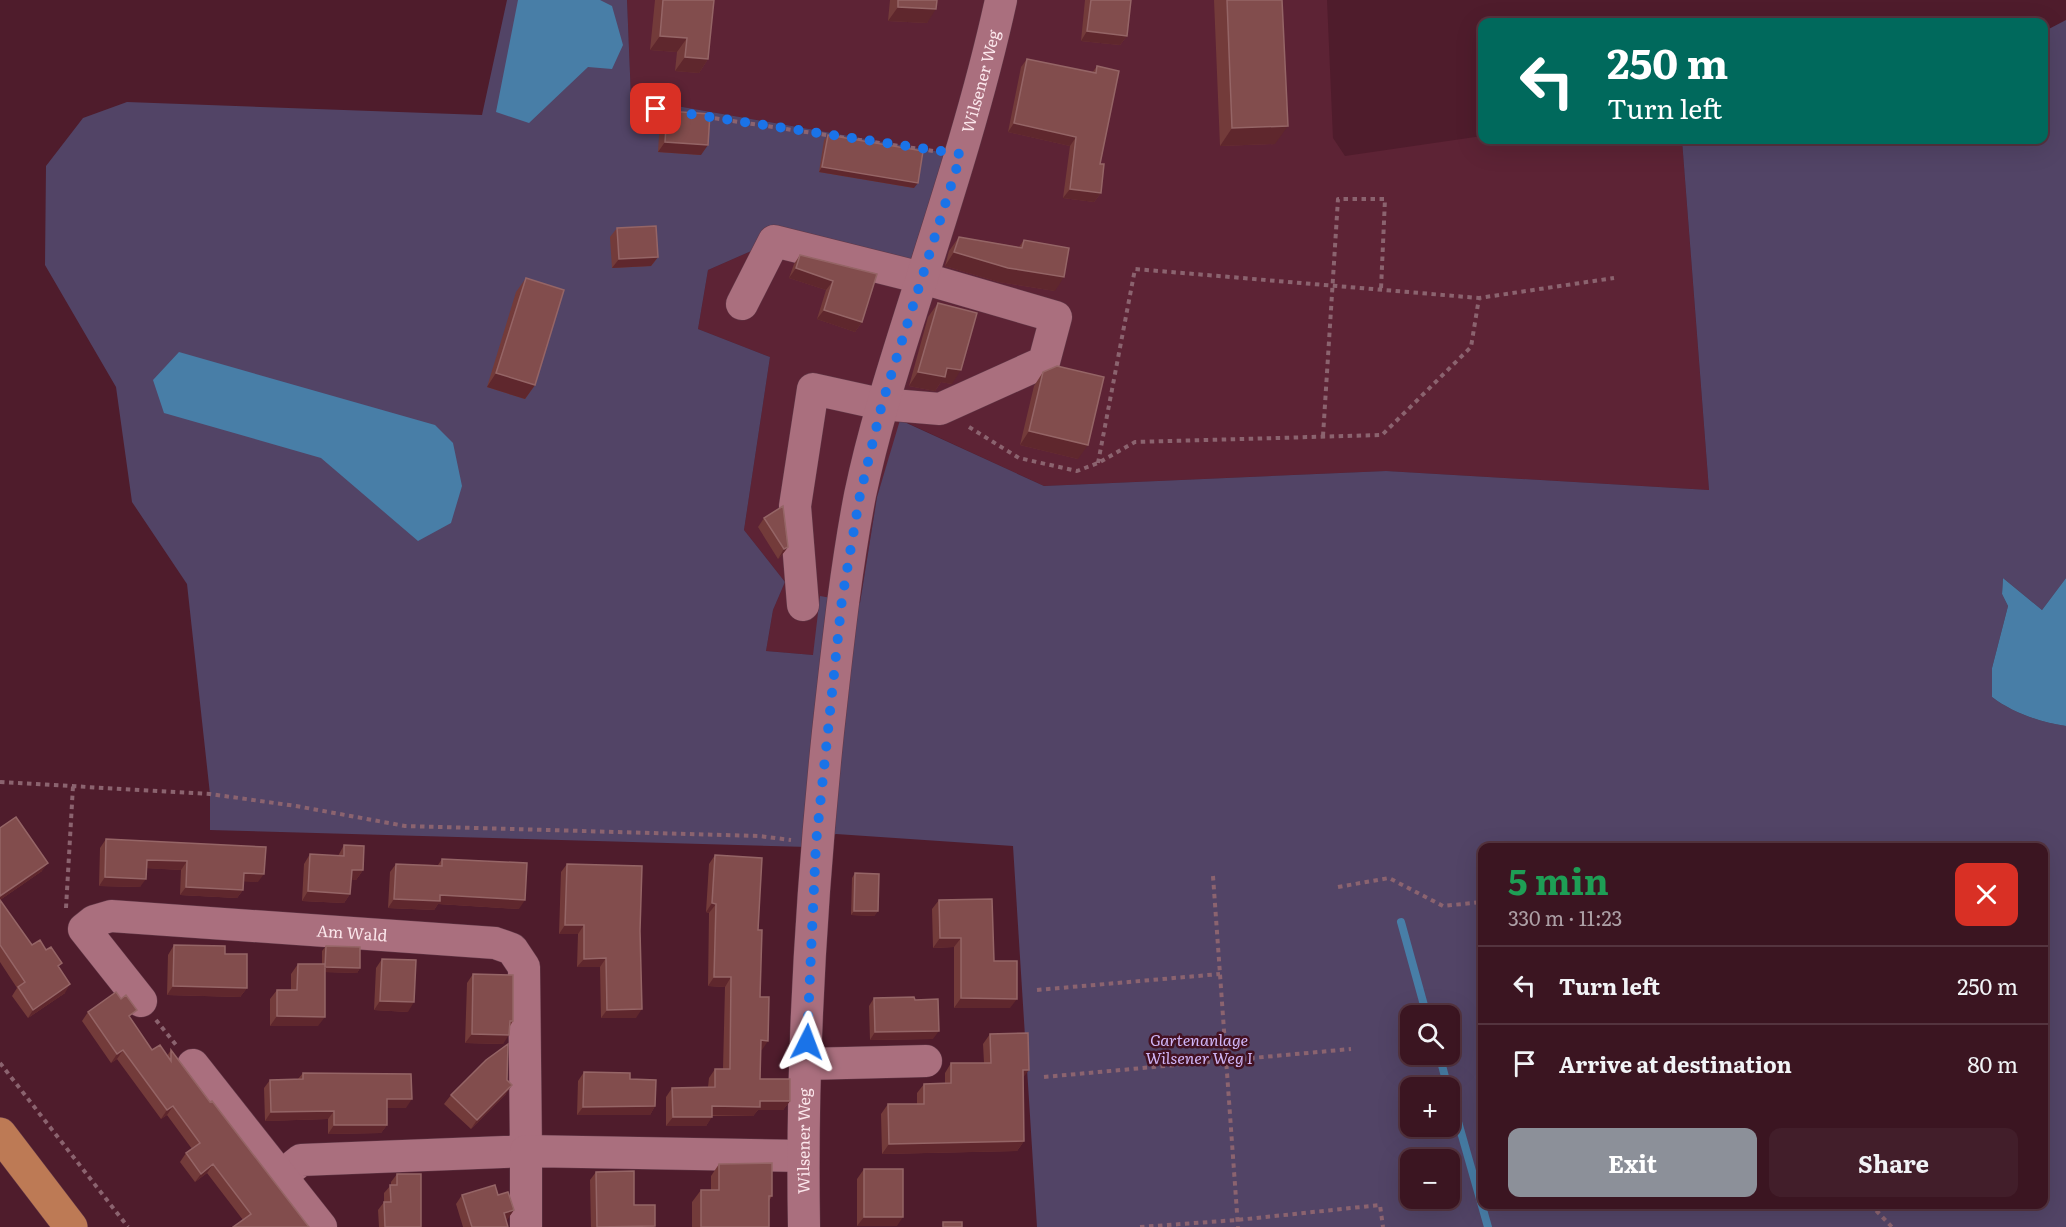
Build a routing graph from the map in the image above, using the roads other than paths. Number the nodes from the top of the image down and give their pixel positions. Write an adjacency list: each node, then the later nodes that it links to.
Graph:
1 (1001, 0): 2 (street, Wilsener Weg)
2 (922, 278): 3 (street); 4 (street, Wilsener Weg); 4 (street)
3 (742, 304)
4 (882, 404): 5 (street); 8 (street, Wilsener Weg)
5 (803, 604)
6 (141, 1001): 11 (street, Am Wald)
7 (926, 1061): 8 (street)
8 (806, 1064): 12 (street, Wilsener Weg)
9 (193, 1065): 13 (street)
10 (0, 1134): 14 (main road)
11 (526, 1150): 12 (street); 13 (street); 16 (street, Am Wald)
12 (803, 1156): 17 (street, Wilsener Weg)
13 (280, 1177): 15 (street)
14 (71, 1227)
15 (321, 1227)
16 (526, 1227)
17 (804, 1227)

